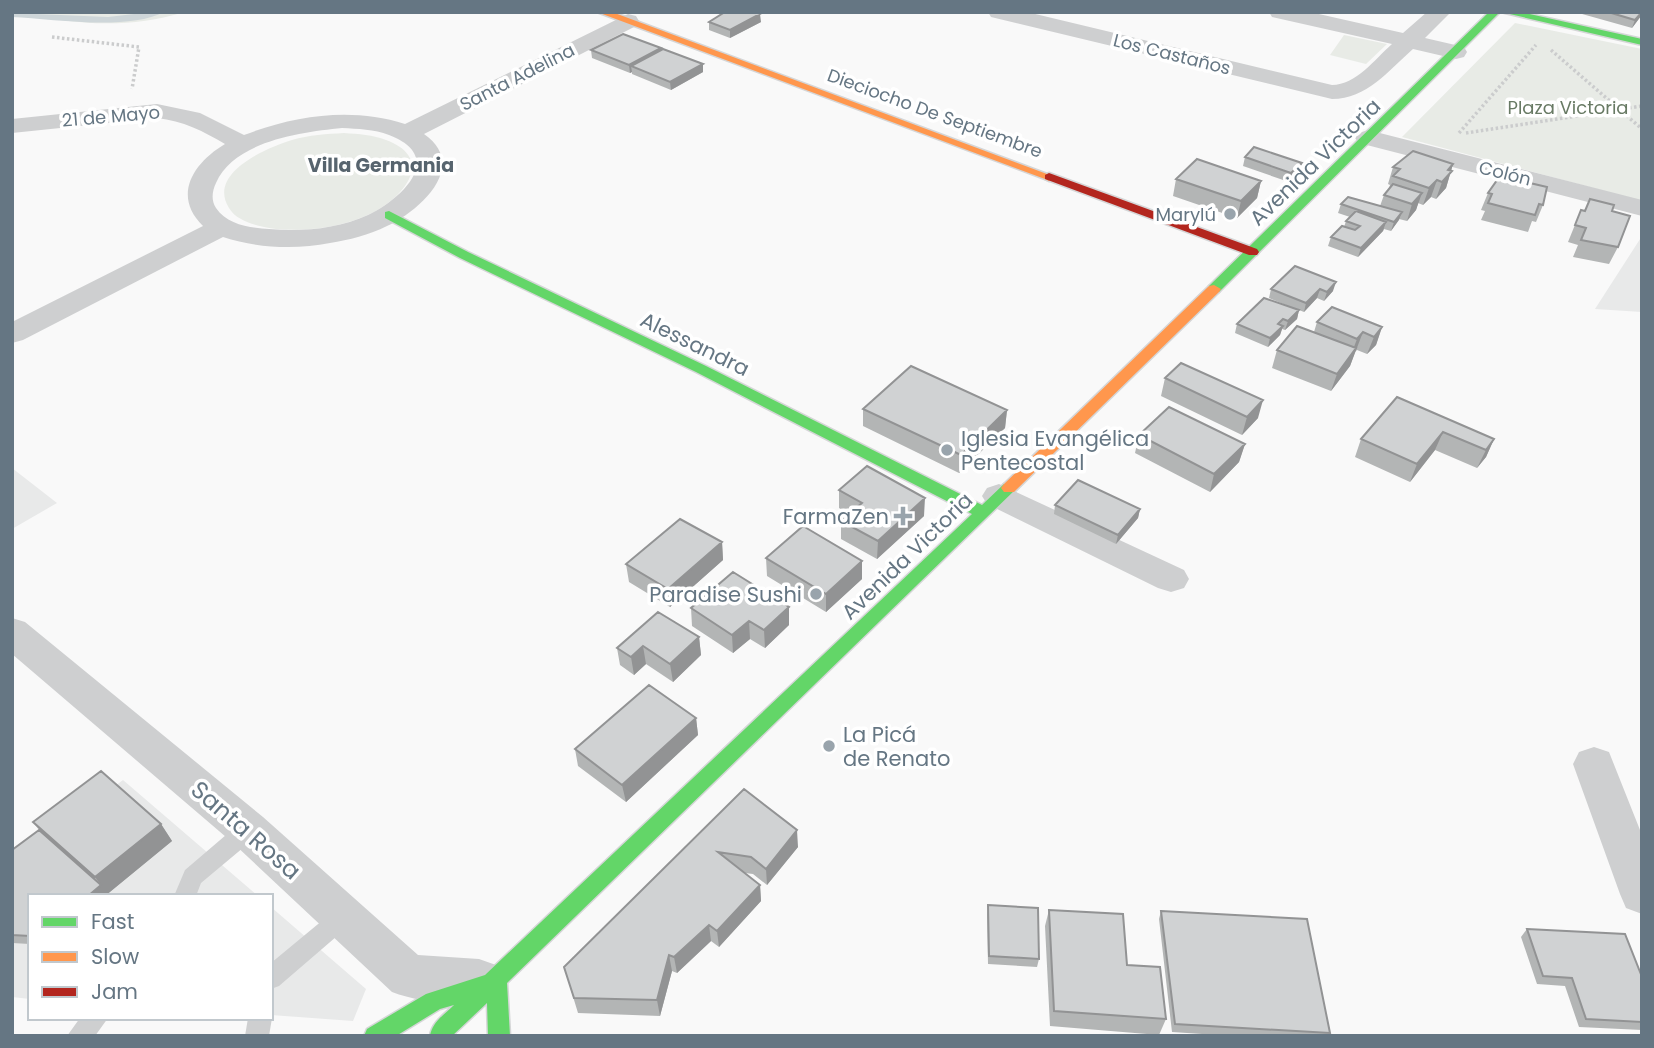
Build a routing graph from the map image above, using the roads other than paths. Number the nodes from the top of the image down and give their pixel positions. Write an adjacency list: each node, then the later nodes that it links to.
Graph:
1 (603, 12): 7 (street, Dieciocho De Septiembre)
2 (999, 12): 8 (street, Los Castaños)
3 (1279, 12): 8 (street)
4 (1440, 12): 8 (street)
5 (1495, 12): 10 (street, Avenida Victoria)
6 (1506, 12): 9 (street)
7 (628, 21): 12 (street, Santa Adelina); 18 (street, Dieciocho De Septiembre)
8 (1410, 41): 10 (street)
9 (1642, 42)
10 (1456, 52): 13 (street, Avenida Victoria)
11 (12, 126): 14 (street, 21 de Mayo)
12 (406, 133): 14 (street); 16 (street)
13 (1368, 138): 15 (street, Colón); 18 (street, Avenida Victoria)
14 (244, 145): 17 (street)
15 (1642, 208)
16 (389, 215): 17 (street); 20 (street, Alessandra)
17 (222, 227): 19 (street)
18 (1254, 251): 20 (street, Avenida Victoria)
19 (12, 334)
20 (990, 504): 21 (street); 29 (street, Avenida Victoria)
21 (1171, 579)
22 (12, 632): 24 (street, Santa Rosa)
23 (1594, 764): 26 (street)
24 (248, 830): 25 (lane); 27 (street, Santa Rosa)
25 (186, 894)
26 (1642, 894)
27 (343, 918): 28 (lane); 29 (street, Santa Rosa)
28 (273, 976)
29 (496, 982): 32 (street, Avenida Victoria); 33 (street, Avenida Victoria); 34 (street)
30 (94, 1020): 31 (lane)
31 (79, 1036)
32 (375, 1036)
33 (441, 1036)
34 (499, 1036)

